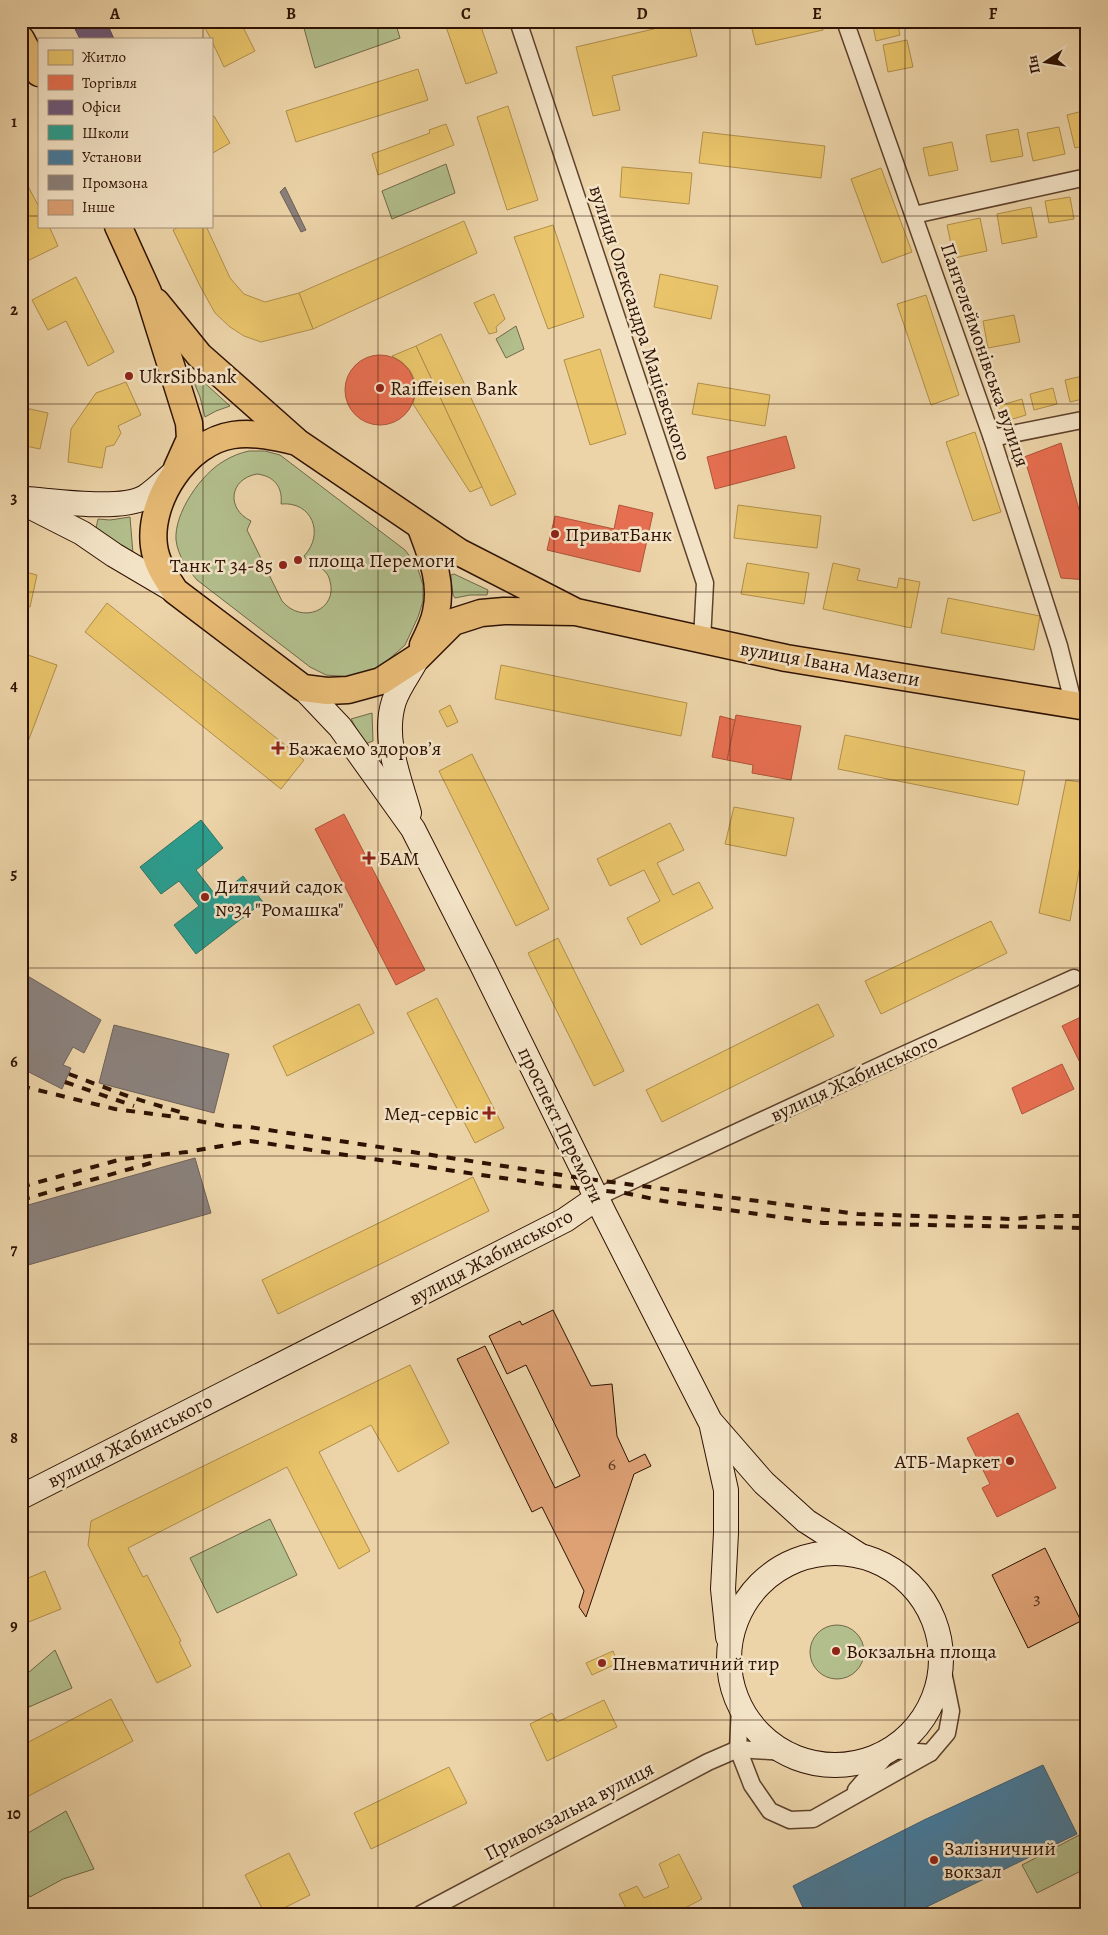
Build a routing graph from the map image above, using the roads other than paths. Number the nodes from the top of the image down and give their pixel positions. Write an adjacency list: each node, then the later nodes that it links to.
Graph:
1 (518, 21): 17 (street, вулиця Олександра Мацієвського)
2 (845, 21): 6 (street, Пантелеймонівська вулиця)
3 (21, 38): 4 (main road)
4 (38, 71)
5 (1087, 177): 6 (street)
6 (914, 215): 10 (street, Пантелеймонівська вулиця)
7 (119, 228): 8 (main road)
8 (148, 292): 11 (main road); 12 (main road)
9 (1087, 419): 10 (street)
10 (992, 438): 20 (street, Пантелеймонівська вулиця)
11 (297, 442): 12 (main road); 14 (main road)
12 (176, 471): 13 (main road); 15 (main road)
13 (21, 500): 15 (main road)
14 (421, 528): 16 (main road, вулиця Івана Мазепи); 18 (main road)
15 (175, 591): 19 (main road)
16 (576, 612): 17 (main road, вулиця Івана Мазепи); 18 (main road, вулиця Івана Мазепи)
17 (702, 640): 20 (main road, вулиця Івана Мазепи)
18 (418, 657): 19 (main road); 21 (main road, проспект Перемоги)
19 (302, 688): 21 (main road, проспект Перемоги)
20 (1081, 706)
21 (413, 829): 23 (main road, проспект Перемоги)
22 (1074, 978): 23 (street, вулиця Жабинського)
23 (597, 1198): 24 (main road, проспект Перемоги); 25 (main road, вулиця Жабинського)
24 (710, 1421): 26 (main road, проспект Перемоги); 27 (main road, проспект Перемоги)
25 (21, 1497)
26 (859, 1555): 27 (main road); 28 (main road)
27 (729, 1646): 29 (main road)
28 (941, 1662): 31 (main road); 33 (street)
29 (740, 1707): 30 (street); 32 (main road)
30 (738, 1749): 32 (street, Привокзальна вулиця); 34 (street); 35 (street, Привокзальна вулиця)
31 (890, 1750): 32 (main road); 33 (street); 34 (street)
32 (784, 1752)
33 (930, 1753): 34 (street)
34 (829, 1811)
35 (421, 1914)

